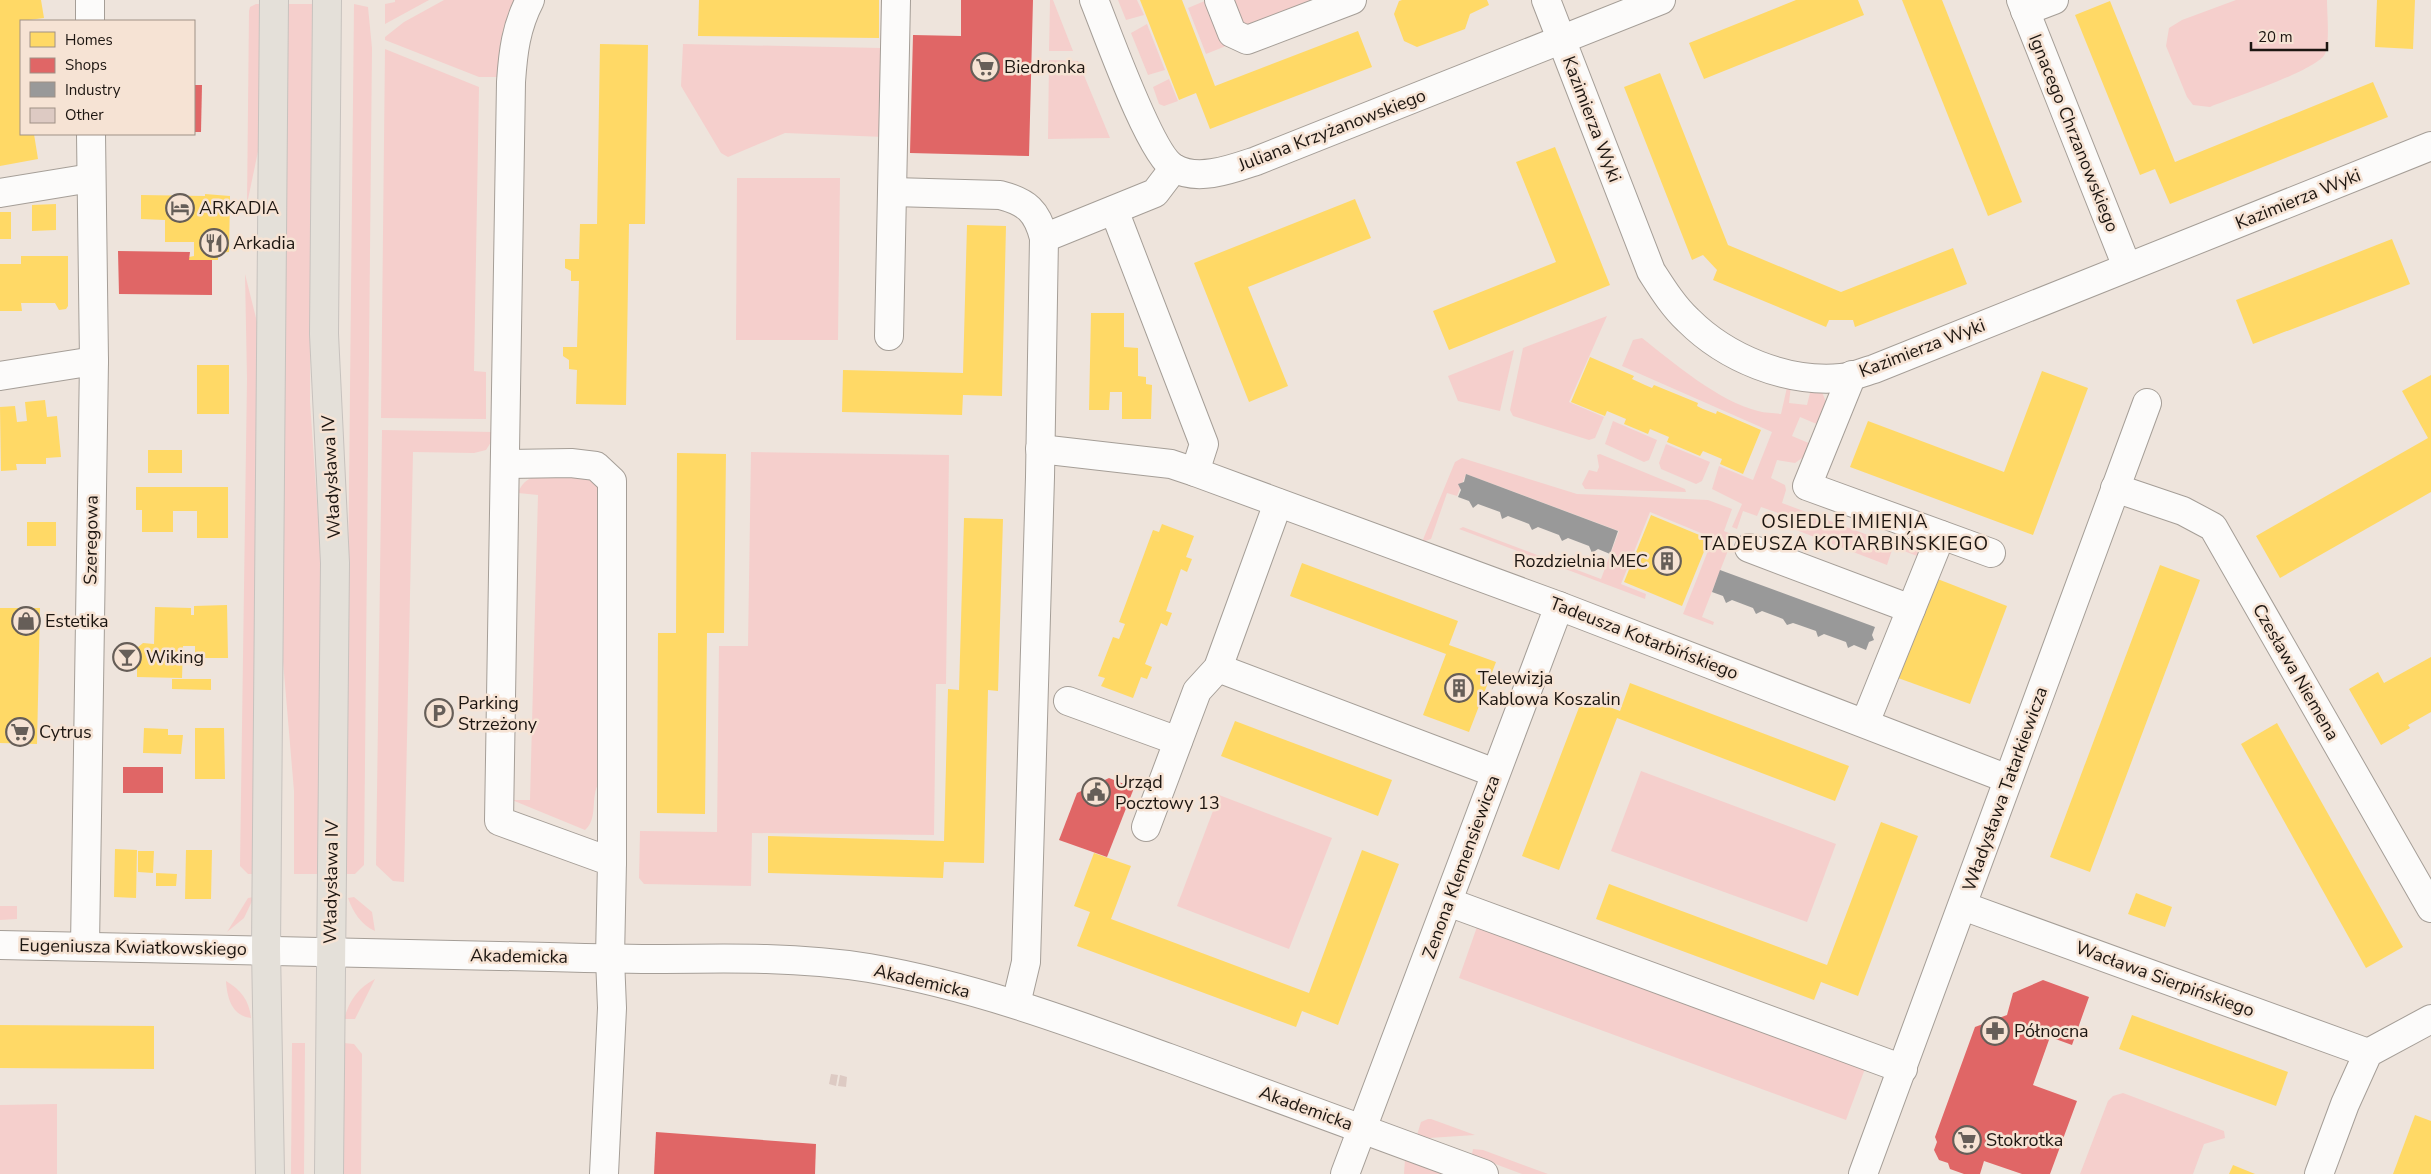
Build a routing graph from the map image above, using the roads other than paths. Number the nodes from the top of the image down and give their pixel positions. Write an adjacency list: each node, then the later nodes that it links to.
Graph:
1 (90, 0): 13 (street)
2 (274, 0): 52 (main road)
3 (327, 0): 53 (main road, Władysława IV)
4 (530, 0): 30 (street)
5 (896, 0): 19 (street)
6 (1094, 0): 17 (street)
7 (1219, 0): 8 (street)
8 (1352, 0)
9 (1546, 0): 14 (street, Kazimierza Wyki)
10 (1661, 0): 14 (street, Juliana Krzyżanowskiego)
11 (2054, 0): 12 (street)
12 (2023, 5): 23 (street, Ignacego Chrzanowskiego)
13 (90, 20)
14 (1561, 38): 17 (street, Juliana Krzyżanowskiego); 26 (street, Kazimierza Wyki)
15 (91, 135): 18 (street, Szeregowa)
16 (2431, 146): 23 (street, Kazimierza Wyki)
17 (1174, 168): 21 (street)
18 (91, 178): 20 (street); 25 (street, Szeregowa)
19 (893, 192): 22 (street); 24 (street)
20 (0, 193)
21 (1114, 210): 22 (street); 31 (street)
22 (1044, 238): 29 (street)
23 (2126, 266): 26 (street, Kazimierza Wyki)
24 (889, 336)
25 (94, 360): 27 (street); 51 (street, Szeregowa)
26 (1852, 375): 34 (street)
27 (0, 376)
28 (2147, 403): 32 (street, Władysława Tatarkiewicza)
29 (1040, 450): 31 (street, Tadeusza Kotarbińskiego); 55 (street)
30 (506, 464): 46 (street); 46 (street)
31 (1195, 472): 33 (street, Tadeusza Kotarbińskiego)
32 (2115, 488): 44 (street, Władysława Tatarkiewicza); 49 (street, Czesława Niemena)
33 (1278, 503): 37 (street, Tadeusza Kotarbińskiego); 39 (street)
34 (1941, 535): 36 (street); 38 (street)
35 (1749, 548): 38 (street)
36 (1991, 553)
37 (1560, 606): 41 (street, Tadeusza Kotarbińskiego); 43 (street, Zenona Klemensiewicza)
38 (1911, 610): 41 (street)
39 (1218, 668): 42 (street); 43 (street)
40 (1068, 701): 42 (street)
41 (1865, 723): 44 (street, Tadeusza Kotarbińskiego)
42 (1178, 741): 45 (street)
43 (1495, 773): 47 (street, Zenona Klemensiewicza)
44 (2008, 779): 48 (street, Władysława Tatarkiewicza)
45 (1146, 827)
46 (612, 862): 54 (street)
47 (1448, 902): 58 (street); 59 (street, Zenona Klemensiewicza)
48 (1963, 906): 57 (street, Wacława Sierpińskiego); 58 (street, Władysława Tatarkiewicza)
49 (2431, 908)
50 (0, 945): 51 (street, Eugeniusza Kwiatkowskiego)
51 (85, 946): 52 (street, Eugeniusza Kwiatkowskiego)
52 (266, 949): 53 (street, Władysława IV); 60 (main road)
53 (330, 953): 54 (street, Akademicka); 61 (main road, Władysława IV)
54 (610, 958): 55 (street, Akademicka); 62 (street)
55 (1016, 1004): 59 (street, Akademicka)
56 (2431, 1019): 57 (street)
57 (2368, 1053): 66 (street)
58 (1903, 1070): 65 (street, Władysława Tatarkiewicza)
59 (1362, 1129): 63 (street, Zenona Klemensiewicza); 64 (street, Akademicka)
60 (270, 1174)
61 (329, 1174)
62 (604, 1174)
63 (1344, 1174)
64 (1484, 1174)
65 (1864, 1174)
66 (2319, 1174)

